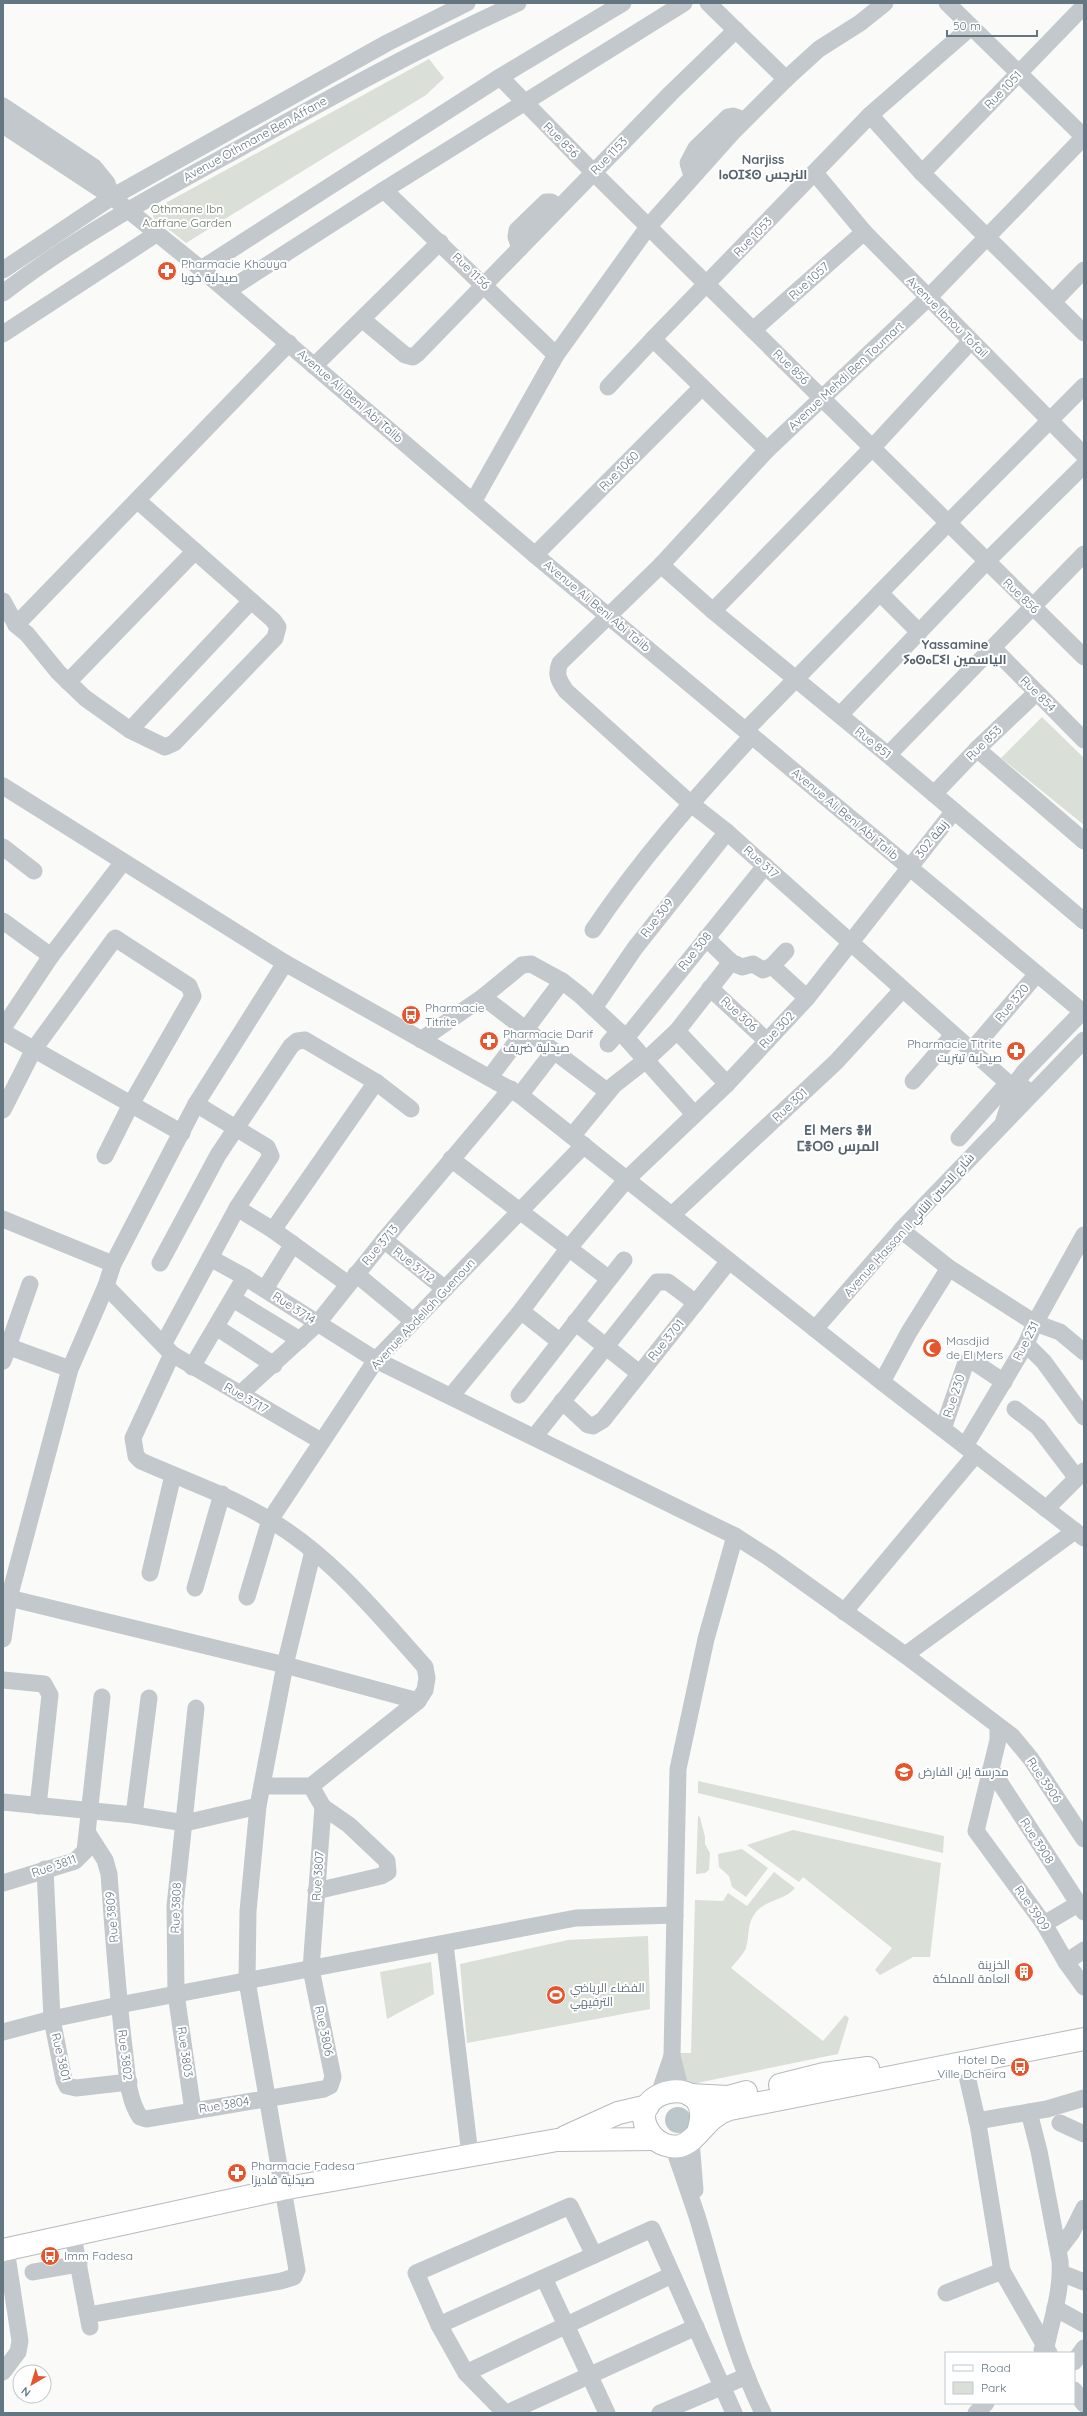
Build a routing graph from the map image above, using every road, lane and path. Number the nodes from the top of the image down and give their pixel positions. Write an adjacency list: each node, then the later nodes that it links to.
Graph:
1 (467, 3): 23 (street, Avenue Othmane Ben Affane)
2 (518, 3): 24 (street, Avenue Othmane Ben Affane)
3 (623, 3): 12 (street)
4 (684, 3): 14 (street)
5 (708, 3): 10 (street)
6 (885, 3): 13 (street)
7 (947, 3): 9 (street)
8 (1084, 6): 11 (street, Rue 1051)
9 (971, 27): 11 (street); 16 (street, Rue 1053)
10 (736, 30): 13 (street); 19 (street, Rue 1153)
11 (1020, 74): 18 (street); 21 (street, Rue 1051)
12 (500, 77): 14 (street, Rue 856); 30 (street)
13 (786, 79): 25 (street)
14 (523, 102): 19 (street, Rue 856); 22 (street)
15 (3, 106): 23 (street)
16 (870, 115): 20 (street, Rue 1053); 21 (street)
17 (3, 125): 23 (street)
18 (1084, 137): 28 (street, Avenue Mehdi Ben Toumart)
19 (594, 173): 25 (street, Rue 856); 33 (street, Rue 1153)
20 (815, 173): 26 (street, Avenue Ibnou Tofail); 34 (street, Rue 1053)
21 (922, 173): 28 (street)
22 (384, 190): 29 (street, Rue 1156); 35 (street)
23 (112, 197): 24 (street, Avenue Ali Beni Abi Talib); 31 (street, Avenue Othmane Ben Affane)
24 (126, 210): 27 (street, Avenue Ali Beni Abi Talib); 36 (street, Avenue Othmane Ben Affane)
25 (648, 227): 34 (street, Rue 856); 46 (street)
26 (864, 232): 37 (street, Avenue Ibnou Tofail); 40 (street, Rue 1057)
27 (156, 234): 30 (street, Avenue Ali Beni Abi Talib); 42 (street)
28 (986, 236): 37 (street, Avenue Mehdi Ben Toumart); 38 (street)
29 (440, 242): 33 (street, Rue 1156); 39 (street)
30 (201, 269): 35 (street, Avenue Ali Beni Abi Talib)
31 (3, 270)
32 (1084, 270): 38 (street)
33 (484, 284): 39 (street, Rue 1153); 46 (street, Rue 1156)
34 (707, 284): 40 (street, Rue 856); 43 (street, Rue 1053)
35 (227, 291): 45 (street, Avenue Ali Beni Abi Talib)
36 (3, 293)
37 (928, 298): 44 (street, Avenue Ibnou Tofail); 51 (street, Avenue Mehdi Ben Toumart)
38 (1053, 302): 41 (street)
39 (362, 320): 47 (street)
40 (754, 330): 51 (street, Rue 856)
41 (1084, 333)
42 (3, 334)
43 (653, 339): 49 (street, Rue 1053); 50 (street)
44 (970, 340): 52 (street, Avenue Ibnou Tofail); 53 (street)
45 (289, 343): 47 (street, Avenue Ali Beni Abi Talib); 57 (street)
46 (556, 355): 58 (street)
47 (314, 366): 58 (street, Avenue Ali Beni Abi Talib)
48 (1084, 386): 52 (street)
49 (608, 387)
50 (702, 387): 54 (street); 61 (street, Rue 1060)
51 (822, 398): 53 (street, Rue 856); 54 (street, Avenue Mehdi Ben Toumart)
52 (1050, 421): 55 (street, Avenue Ibnou Tofail); 59 (street)
53 (872, 448): 59 (street, Rue 856); 69 (street)
54 (767, 450): 64 (street, Avenue Mehdi Ben Toumart)
55 (1084, 455)
56 (1084, 465): 62 (street)
57 (138, 500): 60 (street); 71 (street)
58 (473, 502): 61 (street, Avenue Ali Beni Abi Talib)
59 (948, 523): 62 (street, Rue 856); 65 (street)
60 (195, 551): 66 (street); 76 (street)
61 (536, 555): 70 (street, Avenue Ali Beni Abi Talib)
62 (986, 562): 68 (street, Rue 856); 72 (street)
63 (1081, 564): 68 (street)
64 (661, 565): 69 (street, Rue 851); 70 (street, Avenue Mehdi Ben Toumart)
65 (880, 593): 72 (street); 75 (street)
66 (251, 600): 79 (street); 79 (street)
67 (3, 602): 71 (street)
68 (1032, 606): 73 (street); 74 (street, Rue 856)
69 (713, 611): 75 (street, Rue 851)
70 (609, 617): 80 (street, Avenue Ali Beni Abi Talib); 86 (street, Rue 317)
71 (16, 625): 76 (street)
72 (919, 632): 78 (street)
73 (993, 648): 77 (street, Rue 854); 83 (street)
74 (1084, 657)
75 (795, 679): 78 (street, Rue 851); 80 (street)
76 (68, 682): 79 (street)
77 (1036, 693): 81 (street, Rue 854); 82 (street, Rue 853)
78 (840, 715): 83 (street, Rue 851)
79 (130, 730)
80 (749, 733): 86 (street); 93 (street, Avenue Ali Beni Abi Talib)
81 (1082, 735)
82 (977, 749): 85 (street, Rue 853); 89 (street)
83 (888, 755): 85 (street, Rue 851)
84 (3, 786): 91 (street)
85 (934, 794): 87 (street, Rue 851)
86 (690, 803): 88 (street, Rue 317); 97 (street)
87 (954, 811): 93 (street, زنقة 302); 95 (street, Rue 851)
88 (727, 832): 92 (street, Rue 317); 111 (street, Rue 309)
89 (1084, 842)
90 (3, 847): 94 (street)
91 (123, 862): 101 (street); 103 (street)
92 (765, 866): 98 (street, Rue 308); 99 (street, Rue 317)
93 (909, 867): 99 (street, Rue 302); 105 (street, Avenue Ali Beni Abi Talib)
94 (34, 871)
95 (1083, 918)
96 (3, 921): 101 (street)
97 (593, 930)
98 (706, 938): 102 (street); 118 (street, Rue 308)
99 (852, 944): 108 (street, Rue 317); 110 (street, Rue 302)
100 (786, 951): 104 (street)
101 (51, 956): 113 (street)
102 (731, 962): 104 (street); 107 (street, Avenue Abdellah Guenoun)
103 (285, 963): 119 (street); 134 (street)
104 (772, 966): 110 (street)
105 (1037, 974): 112 (street, Avenue Ali Beni Abi Talib); 124 (street, Rue 320)
106 (562, 981): 109 (street); 111 (street); 114 (street)
107 (710, 988): 115 (street, Avenue Abdellah Guenoun); 121 (street, Rue 306)
108 (902, 990): 117 (street, Rue 317); 149 (street, Rue 301)
109 (482, 997): 114 (street); 119 (street)
110 (807, 998): 121 (street, Rue 302)
111 (594, 1008): 118 (street)
112 (1083, 1011): 129 (street, Avenue Hassan II شارع الحسن الثاني)
113 (3, 1028)
114 (525, 1029): 123 (street); 126 (street)
115 (677, 1031): 125 (street, Avenue Abdellah Guenoun); 130 (street)
116 (3, 1032): 122 (street)
117 (953, 1035): 124 (street, Rue 317); 127 (street)
118 (618, 1038): 125 (street)
119 (421, 1040): 126 (street)
120 (1084, 1040): 133 (street, Avenue Hassan II شارع الحسن الثاني)
121 (767, 1041): 130 (street, Rue 302)
122 (34, 1049): 135 (street); 135 (street); 137 (street)
123 (554, 1051): 131 (street, Rue 3713); 132 (street)
124 (971, 1051): 129 (street, Rue 317)
125 (646, 1060): 132 (street, Avenue Abdellah Guenoun); 138 (street)
126 (490, 1077): 131 (street)
127 (913, 1081)
128 (376, 1082): 136 (street); 140 (street); 151 (street)
129 (1012, 1083): 133 (street, Rue 317); 139 (street, Avenue Hassan II شارع الحسن الثاني); 142 (street)
130 (727, 1084): 138 (street, Rue 302)
131 (516, 1092): 143 (street); 145 (street, Rue 3713)
132 (608, 1092): 143 (street, Avenue Abdellah Guenoun)
133 (1032, 1093): 139 (street, Avenue Hassan II شارع الحسن الثاني)
134 (196, 1104): 140 (street); 141 (street)
135 (130, 1106): 141 (street); 144 (street)
136 (411, 1109)
137 (3, 1110)
138 (694, 1114): 146 (street, Rue 302)
139 (1003, 1122): 152 (street, Avenue Hassan II شارع الحسن الثاني)
140 (235, 1127): 147 (street); 160 (street)
141 (182, 1133): 161 (street)
142 (959, 1138)
143 (578, 1140): 146 (street); 148 (street, Avenue Abdellah Guenoun)
144 (105, 1156)
145 (451, 1159): 148 (street); 154 (street, Rue 3713)
146 (628, 1179): 149 (street); 156 (street, Rue 302)
147 (238, 1208): 151 (street); 157 (street)
148 (521, 1211): 156 (street); 169 (street, Avenue Abdellah Guenoun)
149 (672, 1215): 159 (street)
150 (3, 1219): 161 (street)
151 (272, 1230): 155 (street)
152 (901, 1230): 162 (street); 178 (street, Avenue Hassan II شارع الحسن الثاني)
153 (1084, 1234): 175 (street, Rue 231)
154 (384, 1240): 165 (street, Rue 3713); 169 (street, Rue 3712)
155 (293, 1244): 165 (street); 168 (street)
156 (568, 1249): 164 (street); 172 (street, Rue 302)
157 (210, 1258): 163 (street, Rue 3714); 183 (street)
158 (624, 1260): 164 (street)
159 (729, 1261): 171 (street, Rue 3701); 178 (street)
160 (160, 1263)
161 (113, 1264): 167 (street)
162 (949, 1268): 175 (street); 191 (street)
163 (246, 1277): 168 (street, Rue 3714); 170 (street)
164 (608, 1278): 174 (street)
165 (352, 1279): 173 (street); 176 (street, Rue 3713)
166 (30, 1284): 185 (street)
167 (106, 1286): 183 (street, Rue 3717); 189 (street)
168 (265, 1289): 176 (street, Rue 3714)
169 (445, 1289): 173 (street, Avenue Abdellah Guenoun)
170 (233, 1299): 177 (street); 179 (street)
171 (696, 1303): 182 (street); 190 (street, Rue 3701)
172 (521, 1311): 180 (street); 194 (street, Rue 302)
173 (413, 1321): 186 (street, Avenue Abdellah Guenoun)
174 (575, 1322): 180 (street); 182 (street)
175 (1035, 1323): 181 (street, Rue 231); 184 (street)
176 (317, 1324): 179 (street, Rue 3713); 186 (street, Rue 3714)
177 (216, 1327): 187 (street); 188 (street)
178 (815, 1329): 191 (street)
179 (300, 1340): 187 (street, Rue 3713)
180 (559, 1341): 195 (street)
181 (1026, 1344): 192 (street, Rue 231); 198 (street)
182 (605, 1346): 190 (street); 196 (street)
183 (168, 1349): 188 (street, Rue 3717); 204 (street)
184 (1084, 1352)
185 (5, 1354): 189 (street)
186 (376, 1360): 194 (street, Rue 3714); 201 (street, Avenue Abdellah Guenoun)
187 (274, 1365): 193 (street, Rue 3713)
188 (192, 1367): 193 (street, Rue 3717)
189 (70, 1369): 213 (street)
190 (639, 1373): 196 (street, Rue 3701)
191 (882, 1382): 199 (street)
192 (1004, 1382): 199 (street, Rue 230); 202 (street, Rue 231)
193 (240, 1394): 201 (street, Rue 3717)
194 (452, 1395): 200 (street, Rue 3714)
195 (519, 1395)
196 (562, 1401): 200 (street)
197 (1015, 1409): 203 (street)
198 (1084, 1417)
199 (943, 1429): 202 (street)
200 (535, 1436): 209 (street, Rue 3714)
201 (321, 1441): 207 (street, Avenue Abdellah Guenoun)
202 (970, 1450): 206 (street); 215 (street, Rue 231)
203 (1080, 1474): 206 (street)
204 (172, 1475): 205 (street); 211 (street)
205 (222, 1494): 207 (street); 212 (street)
206 (1046, 1509): 208 (street)
207 (270, 1520): 210 (street); 214 (street, Avenue Abdellah Guenoun)
208 (1080, 1535): 217 (street)
209 (735, 1536): 215 (street, Rue 3906); 241 (street)
210 (313, 1551): 218 (street); 222 (street)
211 (150, 1573)
212 (195, 1588)
213 (6, 1597): 216 (street); 218 (street)
214 (247, 1597)
215 (844, 1612): 217 (street, Rue 3906)
216 (3, 1638)
217 (905, 1655): 224 (street, Rue 3906)
218 (285, 1665): 222 (street); 226 (street)
219 (3, 1680): 229 (street)
220 (102, 1697): 232 (street, Rue 3811)
221 (149, 1698): 233 (street)
222 (418, 1702): 227 (street)
223 (196, 1708): 234 (street, Rue 3808)
224 (998, 1727): 225 (street); 236 (street, Rue 3906)
225 (991, 1769): 240 (street, Rue 3908); 242 (street, Rue 3909)
226 (262, 1786): 227 (street); 230 (street)
227 (311, 1786): 231 (street)
228 (3, 1802): 229 (street)
229 (38, 1806): 232 (street)
230 (258, 1806): 234 (street); 247 (street)
231 (323, 1807): 239 (street, Rue 3807); 239 (street)
232 (90, 1810): 233 (street); 235 (street, Rue 3811)
233 (134, 1815): 234 (street)
234 (185, 1823): 249 (street, Rue 3808)
235 (88, 1835): 237 (street, Rue 3811); 250 (street, Rue 3809)
236 (1084, 1839)
237 (45, 1869): 238 (street, Rue 3811); 251 (street)
238 (3, 1883)
239 (316, 1891): 246 (street, Rue 3807)
240 (1079, 1899): 242 (street)
241 (675, 1915): 243 (street); 255 (street)
242 (1044, 1924): 245 (street, Rue 3909)
243 (445, 1944): 246 (street); 271 (street)
244 (1084, 1950): 245 (street)
245 (1066, 1962): 248 (street, Rue 3909)
246 (311, 1969): 247 (street); 258 (street, Rue 3806)
247 (247, 1981): 249 (street); 260 (street)
248 (1084, 1987)
249 (176, 1994): 250 (street); 264 (street, Rue 3803)
250 (119, 2005): 251 (street); 257 (street, Rue 3802)
251 (52, 2019): 253 (street); 257 (street, Rue 3801)
252 (1084, 2028): 259 (main road)
253 (3, 2032)
254 (1084, 2039): 256 (main road)
255 (672, 2056): 259 (street); 262 (street)
256 (964, 2063): 266 (street); 269 (main road)
257 (128, 2082): 263 (street, Rue 3802)
258 (324, 2089): 260 (street, Rue 3804)
259 (685, 2093): 262 (main road); 269 (main road)
260 (266, 2098): 264 (street, Rue 3804); 272 (street)
261 (1084, 2098): 265 (street)
262 (653, 2100): 269 (main road); 270 (main road)
263 (133, 2105): 264 (street, Rue 3804)
264 (193, 2111)
265 (1029, 2112): 266 (street); 276 (street)
266 (977, 2121): 279 (street)
267 (1060, 2123): 268 (street)
268 (1084, 2134)
269 (679, 2139): 270 (main road); 297 (street)
270 (557, 2140): 271 (main road)
271 (470, 2155): 272 (main road)
272 (282, 2189): 274 (main road); 278 (street)
273 (1084, 2208): 276 (street)
274 (73, 2236): 275 (main road); 278 (street)
275 (4, 2250): 294 (street)
276 (1059, 2250): 281 (street)
277 (594, 2255): 282 (street); 283 (street); 288 (street)
278 (79, 2264): 280 (street)
279 (1002, 2271): 285 (street); 292 (street)
280 (33, 2272)
281 (1061, 2273): 284 (street); 286 (street)
282 (672, 2276): 289 (street); 290 (street)
283 (544, 2278): 288 (street); 289 (street)
284 (1084, 2282)
285 (946, 2293)
286 (1055, 2308): 287 (street); 292 (street)
287 (1084, 2324)
288 (439, 2325): 295 (street)
289 (566, 2326): 295 (street); 296 (street)
290 (696, 2327): 296 (street); 298 (street)
291 (1084, 2348): 293 (street)
292 (1045, 2351)
293 (1075, 2361)
294 (3, 2372)
295 (466, 2373): 302 (street)
296 (589, 2376): 302 (street); 303 (street)
297 (747, 2376): 298 (street); 306 (street)
298 (724, 2386): 304 (street); 305 (street)
299 (1075, 2391): 301 (street)
300 (985, 2404): 307 (street)
301 (1084, 2404)
302 (506, 2413)
303 (606, 2413)
304 (660, 2413)
305 (734, 2413)
306 (763, 2413)
307 (976, 2413)

